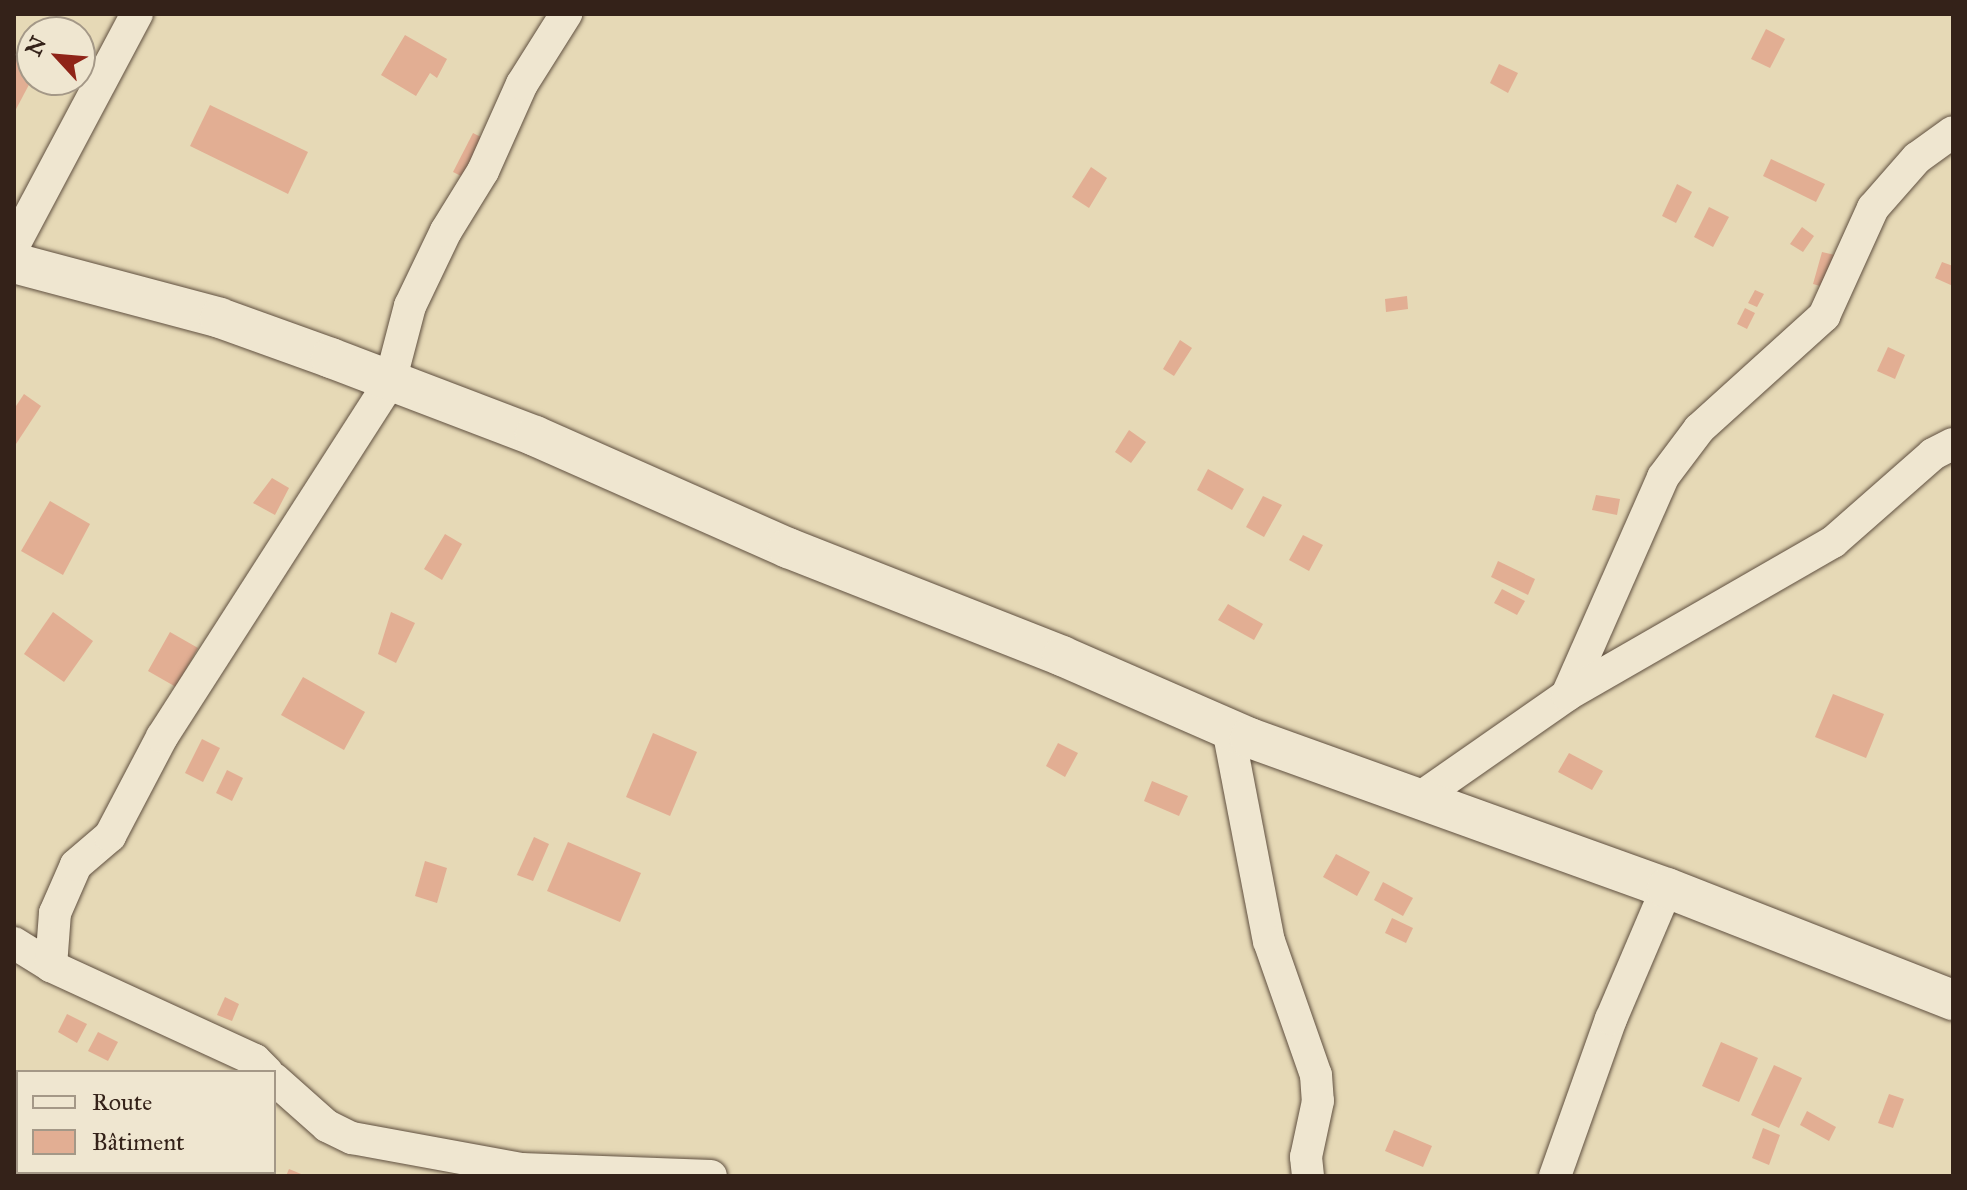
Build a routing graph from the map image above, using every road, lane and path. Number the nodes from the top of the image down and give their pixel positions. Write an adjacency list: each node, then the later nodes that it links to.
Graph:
1 (137, 14): 4 (street)
2 (566, 14): 6 (street)
3 (1953, 132): 8 (street)
4 (14, 245)
5 (14, 263): 6 (street)
6 (390, 382): 9 (street); 13 (street)
7 (1953, 444): 8 (street)
8 (1567, 695): 10 (street)
9 (1228, 729): 10 (street); 18 (street)
10 (1421, 797): 11 (street)
11 (1667, 888): 14 (street); 19 (street)
12 (14, 943): 13 (street)
13 (51, 966): 15 (street)
14 (1953, 1000)
15 (265, 1070)
16 (276, 1081): 17 (street)
17 (711, 1176)
18 (1308, 1176)
19 (1555, 1176)

